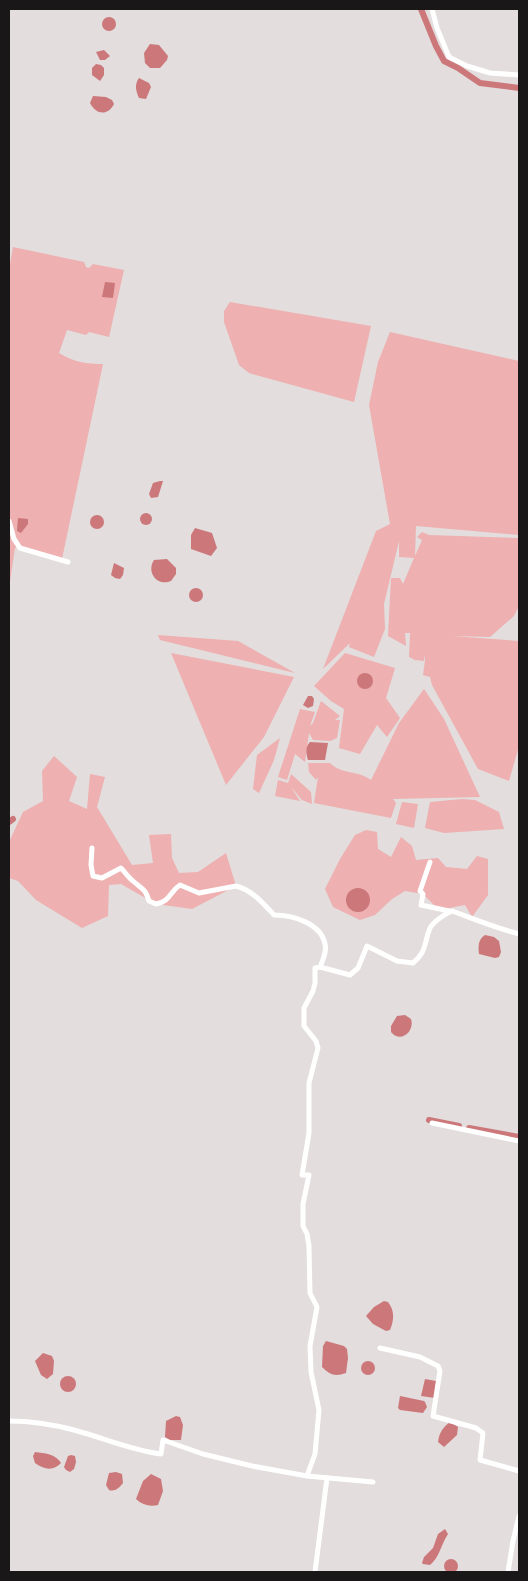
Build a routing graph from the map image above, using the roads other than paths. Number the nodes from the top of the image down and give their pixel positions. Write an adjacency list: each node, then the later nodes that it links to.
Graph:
1 (432, 9): 2 (street)
2 (519, 75)
3 (9, 525): 4 (street)
4 (68, 562)
5 (92, 848): 9 (street)
6 (430, 862): 7 (street)
7 (452, 911): 8 (street); 9 (street)
8 (519, 934)
9 (320, 967): 15 (street)
10 (432, 1123): 11 (street)
11 (519, 1141)
12 (380, 1348): 14 (street)
13 (9, 1420): 15 (street)
14 (519, 1471)
15 (307, 1476): 16 (street)
16 (327, 1478): 17 (street); 19 (street)
17 (373, 1482)
18 (519, 1516): 20 (street)
19 (315, 1572)
20 (508, 1572)

